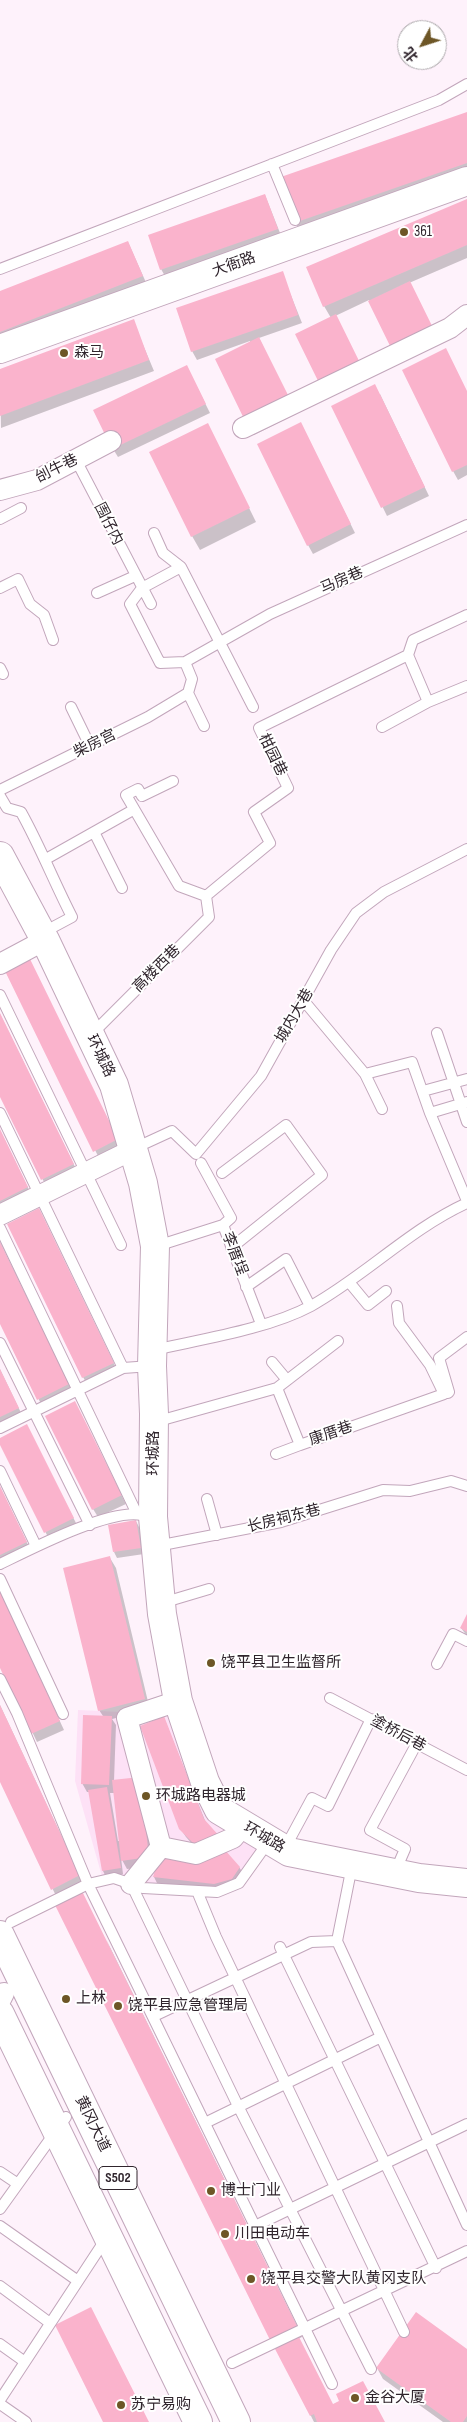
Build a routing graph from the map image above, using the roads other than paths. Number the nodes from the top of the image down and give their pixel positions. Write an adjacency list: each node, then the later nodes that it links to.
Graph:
1 (467, 84): 2 (lane)
2 (272, 164): 4 (lane); 5 (lane)
3 (467, 181): 7 (main road, 大衙路)
4 (295, 220)
5 (0, 268)
6 (467, 315): 8 (street)
7 (0, 349)
8 (243, 428)
9 (111, 441): 10 (street, 刣牛巷)
10 (76, 460): 11 (street, 刣牛巷); 17 (lane, 围仔内)
11 (0, 490)
12 (21, 508): 13 (lane)
13 (0, 519)
14 (467, 525): 24 (lane, 马房巷)
15 (154, 533): 16 (lane)
16 (181, 567): 19 (lane); 24 (lane)
17 (135, 576): 19 (lane, 围仔内); 20 (lane)
18 (0, 588): 23 (lane)
19 (142, 588): 21 (lane, 围仔内); 26 (lane)
20 (97, 593)
21 (150, 604)
22 (467, 615): 25 (lane)
23 (53, 640)
24 (220, 642): 26 (lane, 马房巷); 31 (lane)
25 (408, 655): 29 (lane); 44 (lane, 柑园巷)
26 (185, 662): 28 (lane)
27 (467, 686): 29 (lane)
28 (188, 693): 32 (lane); 34 (lane, 柴房宫)
29 (428, 702): 33 (lane)
30 (71, 707): 34 (lane)
31 (253, 707)
32 (204, 726)
33 (382, 727)
34 (90, 746): 36 (lane, 柴房宫)
35 (173, 781): 38 (lane)
36 (0, 790)
37 (0, 796): 42 (lane)
38 (133, 810): 39 (lane); 44 (lane)
39 (94, 832): 42 (lane); 43 (lane)
40 (467, 849): 48 (lane, 城内大巷)
41 (0, 856): 45 (main road, 环城路)
42 (46, 859): 45 (lane)
43 (122, 888)
44 (206, 896): 50 (lane, 高楼西巷)
45 (43, 937): 46 (street); 50 (main road, 环城路)
46 (0, 964)
47 (0, 995): 67 (lane)
48 (304, 1002): 51 (lane); 60 (lane, 城内大巷)
49 (437, 1033): 53 (lane)
50 (91, 1036): 60 (main road, 环城路)
51 (366, 1074): 54 (lane); 56 (lane)
52 (467, 1078): 53 (lane)
53 (453, 1083): 54 (lane); 55 (lane)
54 (423, 1091): 58 (lane)
55 (464, 1103): 58 (lane); 59 (lane)
56 (382, 1110)
57 (0, 1113): 81 (lane)
58 (430, 1113): 63 (lane)
59 (467, 1122)
60 (132, 1150): 64 (street); 68 (main road, 环城路)
61 (201, 1162): 65 (lane, 李厝埕)
62 (222, 1174): 69 (lane)
63 (467, 1202): 70 (lane)
64 (0, 1215)
65 (223, 1225): 68 (lane); 69 (lane, 李厝埕)
66 (0, 1228): 92 (lane)
67 (121, 1245)
68 (155, 1246): 79 (main road, 环城路)
69 (232, 1248): 71 (lane, 李厝埕)
70 (349, 1282): 72 (lane); 73 (lane)
71 (246, 1287): 73 (lane); 75 (lane, 李厝埕)
72 (386, 1291)
73 (310, 1306): 75 (lane)
74 (398, 1306): 84 (lane)
75 (260, 1324): 79 (lane)
76 (467, 1338): 84 (lane)
77 (338, 1341): 82 (lane)
78 (0, 1342): 93 (lane)
79 (153, 1358): 81 (lane); 85 (main road, 环城路)
80 (272, 1362): 82 (lane)
81 (123, 1368): 86 (lane)
82 (287, 1380): 83 (lane)
83 (277, 1388): 85 (lane); 87 (lane, 康厝巷)
84 (444, 1394): 87 (lane, 康厝巷)
85 (154, 1423): 92 (main road, 环城路)
86 (0, 1428)
87 (300, 1445): 88 (lane)
88 (276, 1454)
89 (0, 1471): 95 (lane)
90 (467, 1486): 94 (lane, 长房祠东巷)
91 (207, 1499): 94 (lane)
92 (145, 1515): 93 (lane); 96 (main road, 环城路)
93 (90, 1525): 95 (lane)
94 (217, 1534): 96 (lane, 长房祠东巷)
95 (36, 1546): 97 (lane)
96 (157, 1546): 100 (main road, 环城路)
97 (0, 1564)
98 (0, 1579): 106 (lane)
99 (209, 1589): 100 (lane)
100 (162, 1603): 105 (main road, 环城路)
101 (467, 1641): 102 (lane)
102 (437, 1664)
103 (0, 1679): 116 (lane)
104 (330, 1698): 107 (lane, 塗桥后巷)
105 (178, 1701): 110 (main road, 环城路); 112 (street)
106 (63, 1714)
107 (370, 1719): 108 (lane, 塗桥后巷); 111 (lane)
108 (417, 1743): 109 (lane, 塗桥后巷); 114 (lane)
109 (467, 1770)
110 (243, 1826): 111 (main road, 环城路); 112 (street)
111 (276, 1845): 113 (main road, 环城路); 118 (lane)
112 (161, 1847): 117 (street)
113 (352, 1865): 114 (main road, 环城路); 120 (lane)
114 (395, 1873): 115 (main road, 环城路)
115 (467, 1882)
116 (88, 1884): 117 (lane); 119 (lane); 123 (lane)
117 (131, 1884): 118 (lane); 126 (lane)
118 (197, 1891): 125 (lane)
119 (5, 1928): 152 (main road, 黄冈大道 / S502)
120 (337, 1941): 123 (lane); 124 (lane)
121 (280, 1947): 138 (lane)
122 (1, 2003): 151 (main road, S502)
123 (154, 2016): 128 (lane)
124 (381, 2037): 125 (lane); 134 (lane)
125 (286, 2083): 126 (lane); 142 (lane)
126 (238, 2106): 128 (lane); 146 (lane)
127 (66, 2117): 131 (lane)
128 (205, 2123): 136 (lane)
129 (467, 2124): 136 (lane)
130 (0, 2172): 131 (lane)
131 (18, 2184): 132 (lane)
132 (0, 2209)
133 (117, 2223): 139 (lane)
134 (467, 2225)
135 (0, 2226): 139 (lane)
136 (255, 2226): 147 (lane)
137 (467, 2251): 138 (lane)
138 (436, 2268): 145 (lane)
139 (78, 2281): 141 (lane)
140 (0, 2286): 141 (lane)
141 (50, 2323): 144 (lane)
142 (404, 2332)
143 (0, 2344): 144 (lane)
144 (24, 2362): 148 (lane)
145 (232, 2364)
146 (371, 2369)
147 (332, 2384)
148 (0, 2400)
149 (0, 2404): 150 (lane)
150 (26, 2422)
151 (198, 2422)
152 (236, 2422)

